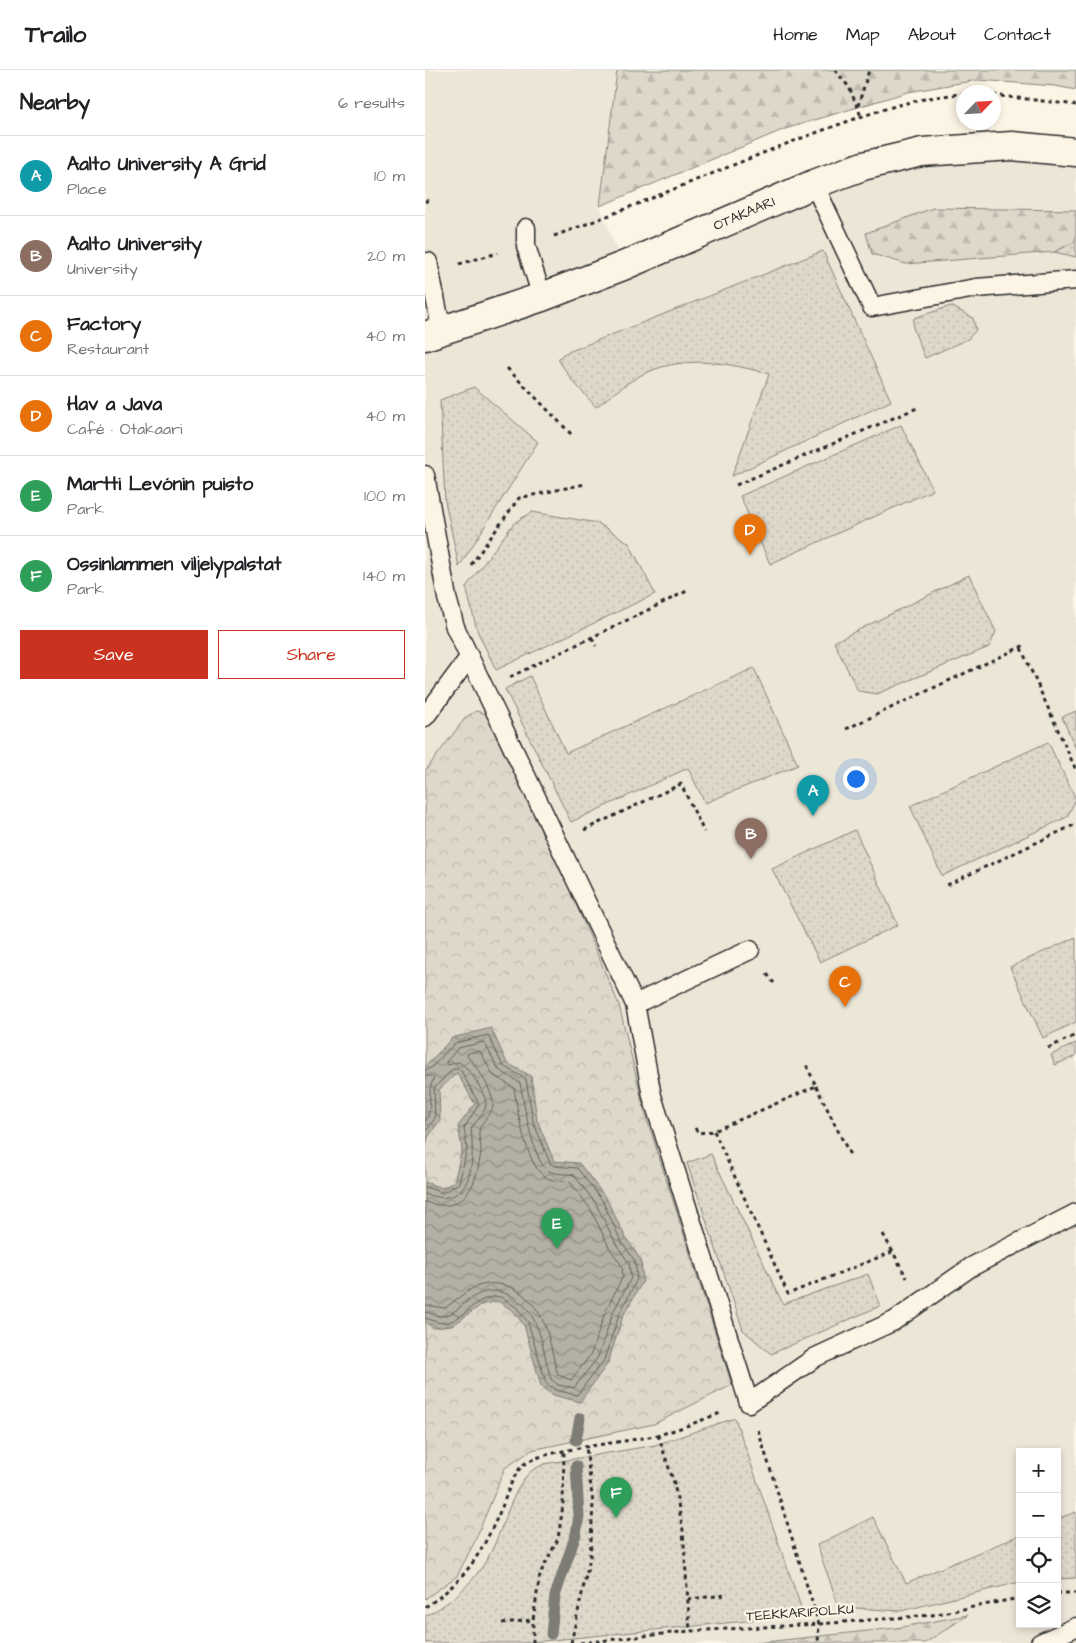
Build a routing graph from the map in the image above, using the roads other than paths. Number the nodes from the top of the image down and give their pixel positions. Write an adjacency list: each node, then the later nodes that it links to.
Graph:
1 (1076, 152): 2 (street, OTAKAARI)
2 (814, 184): 5 (lane); 6 (street, OTAKAARI)
3 (526, 237): 6 (lane)
4 (429, 267): 7 (lane)
5 (1076, 280)
6 (542, 297): 7 (street, OTAKAARI)
7 (433, 334)
8 (425, 475): 9 (lane)
9 (468, 659): 10 (lane); 12 (lane)
10 (425, 717)
11 (750, 950): 12 (lane)
12 (635, 1004): 13 (lane)
13 (1076, 1213)
14 (1076, 1627): 15 (lane)
15 (1040, 1643)

